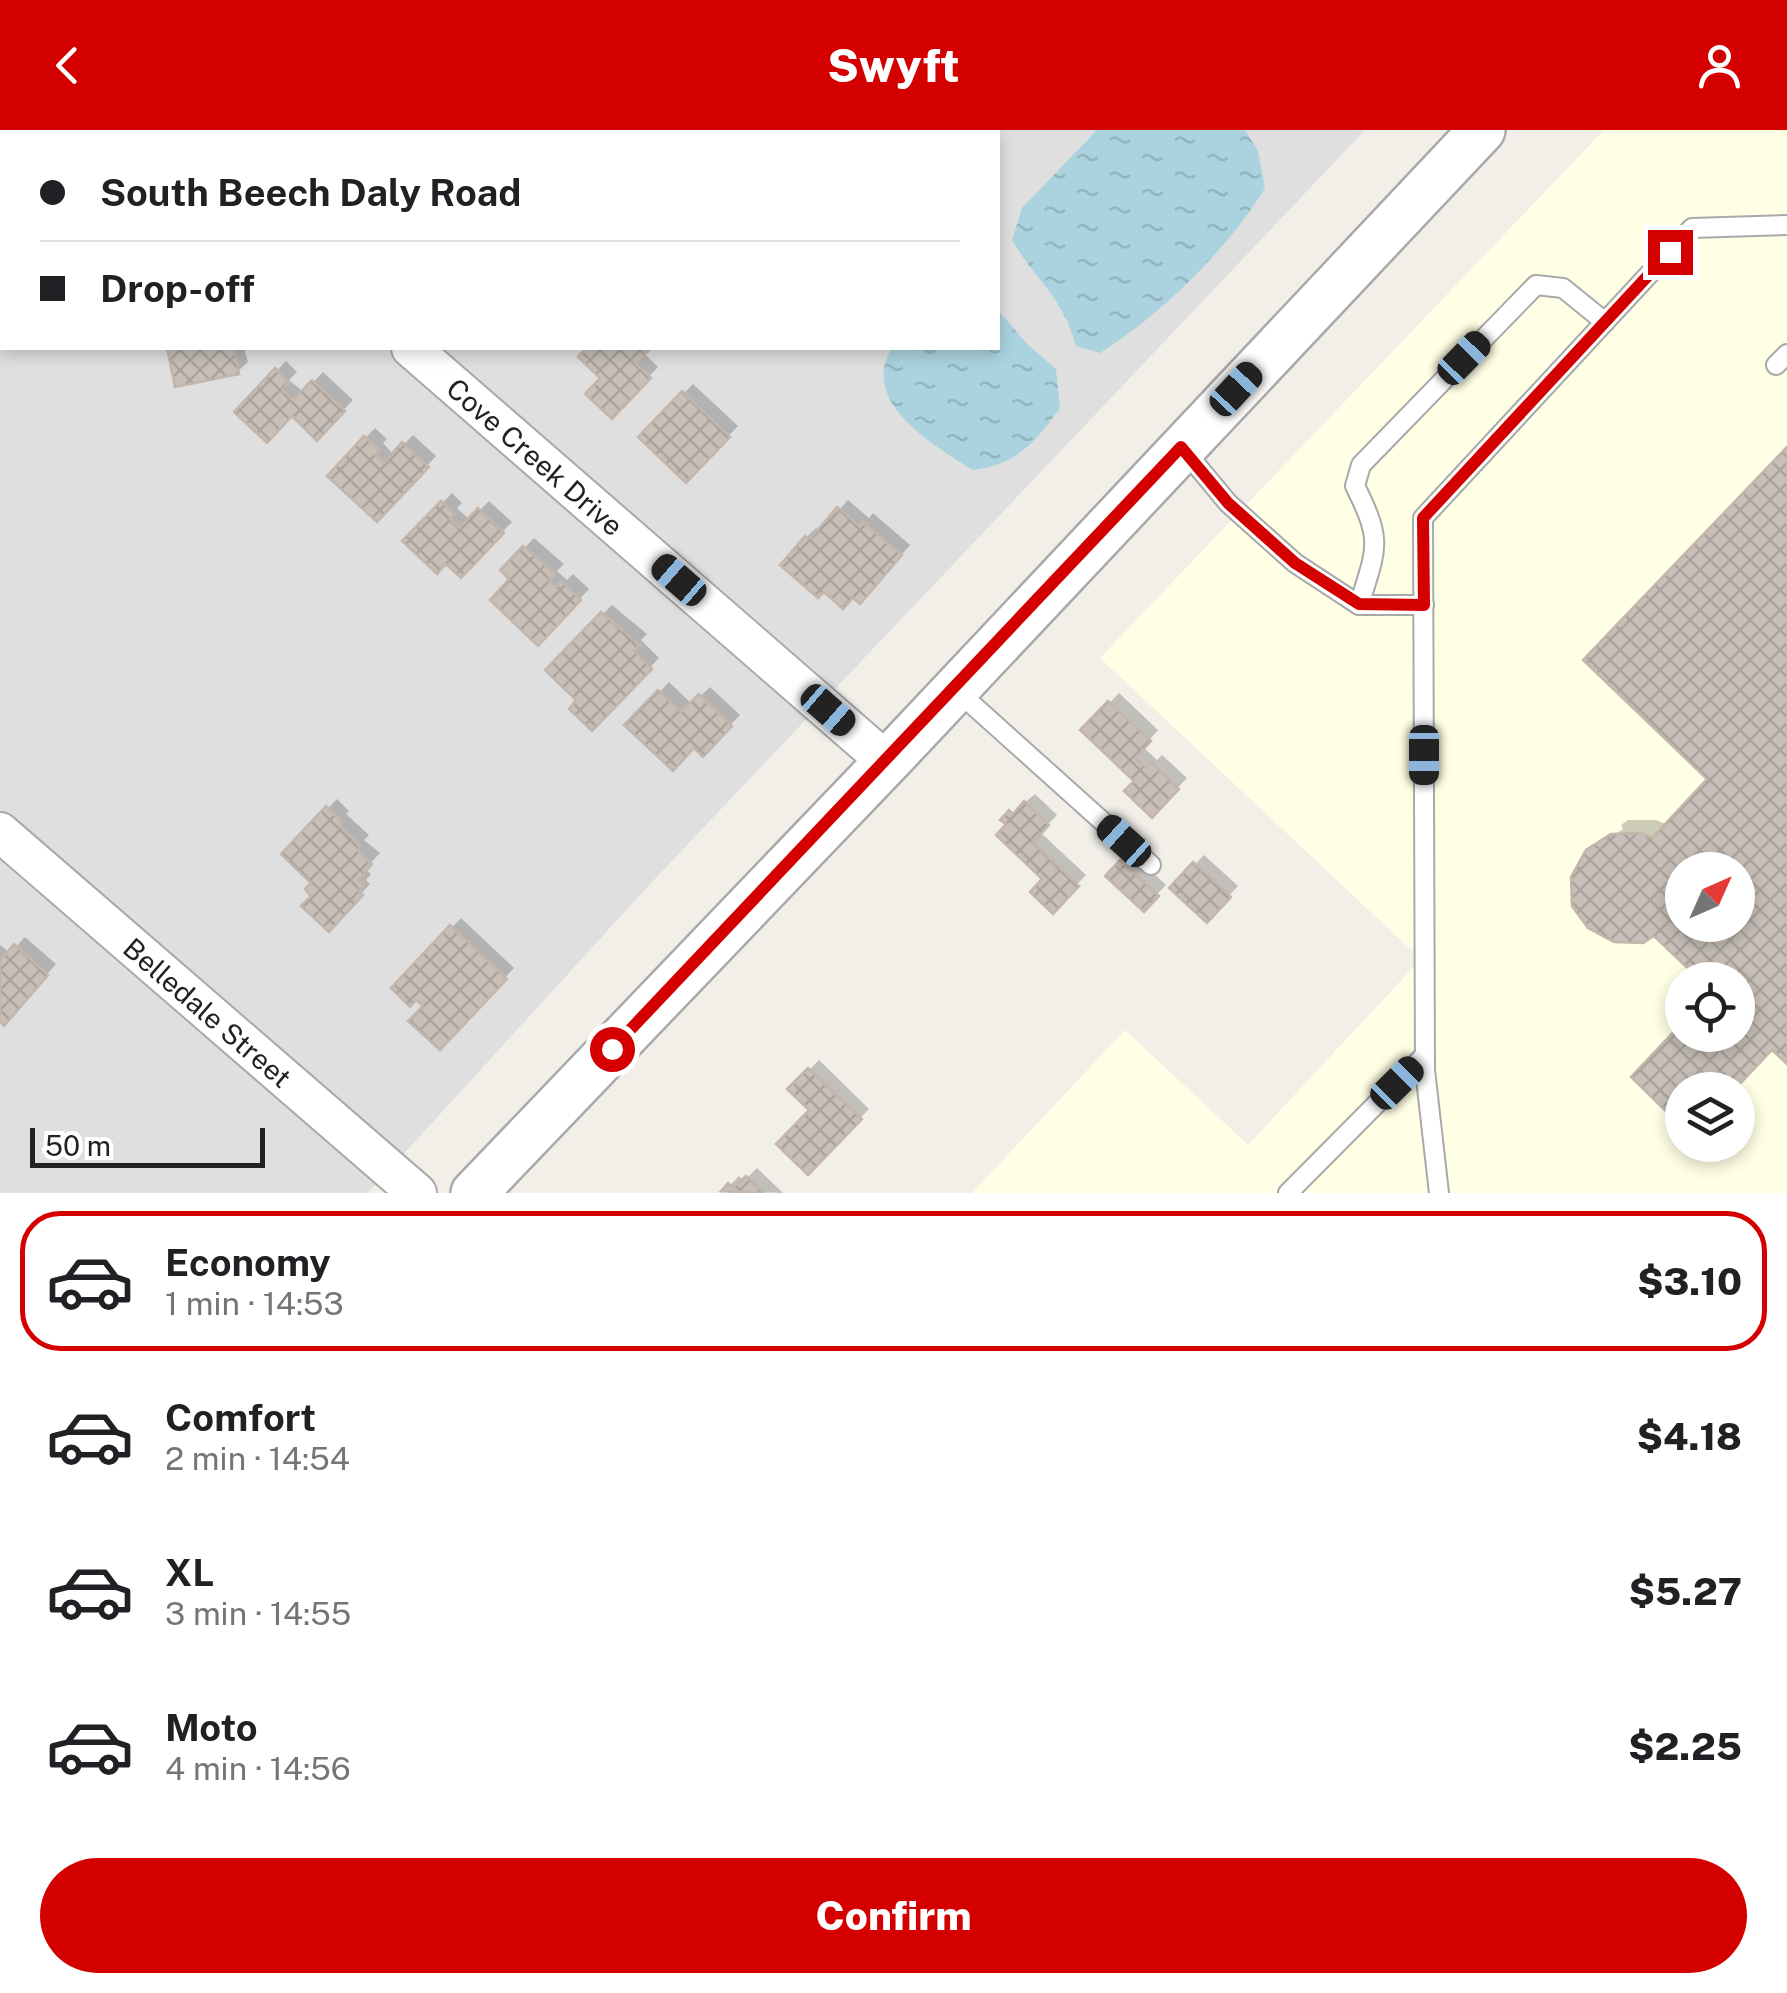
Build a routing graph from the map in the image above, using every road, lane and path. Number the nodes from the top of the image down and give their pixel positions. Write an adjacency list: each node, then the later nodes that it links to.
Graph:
1 (1482, 130): 5 (street)
2 (1787, 225): 3 (lane)
3 (1605, 322): 6 (lane); 7 (lane)
4 (413, 350): 9 (street, Cove Creek Drive)
5 (1181, 447): 6 (lane); 8 (street)
6 (1359, 604): 7 (lane)
7 (1424, 605): 12 (lane)
8 (955, 689): 9 (street); 11 (lane)
9 (887, 762): 14 (street)
10 (0, 832): 13 (street, Belledale Street)
11 (1151, 865)
12 (1424, 1056): 15 (lane); 16 (lane)
13 (417, 1193)
14 (474, 1193)
15 (1288, 1193)
16 (1439, 1193)

